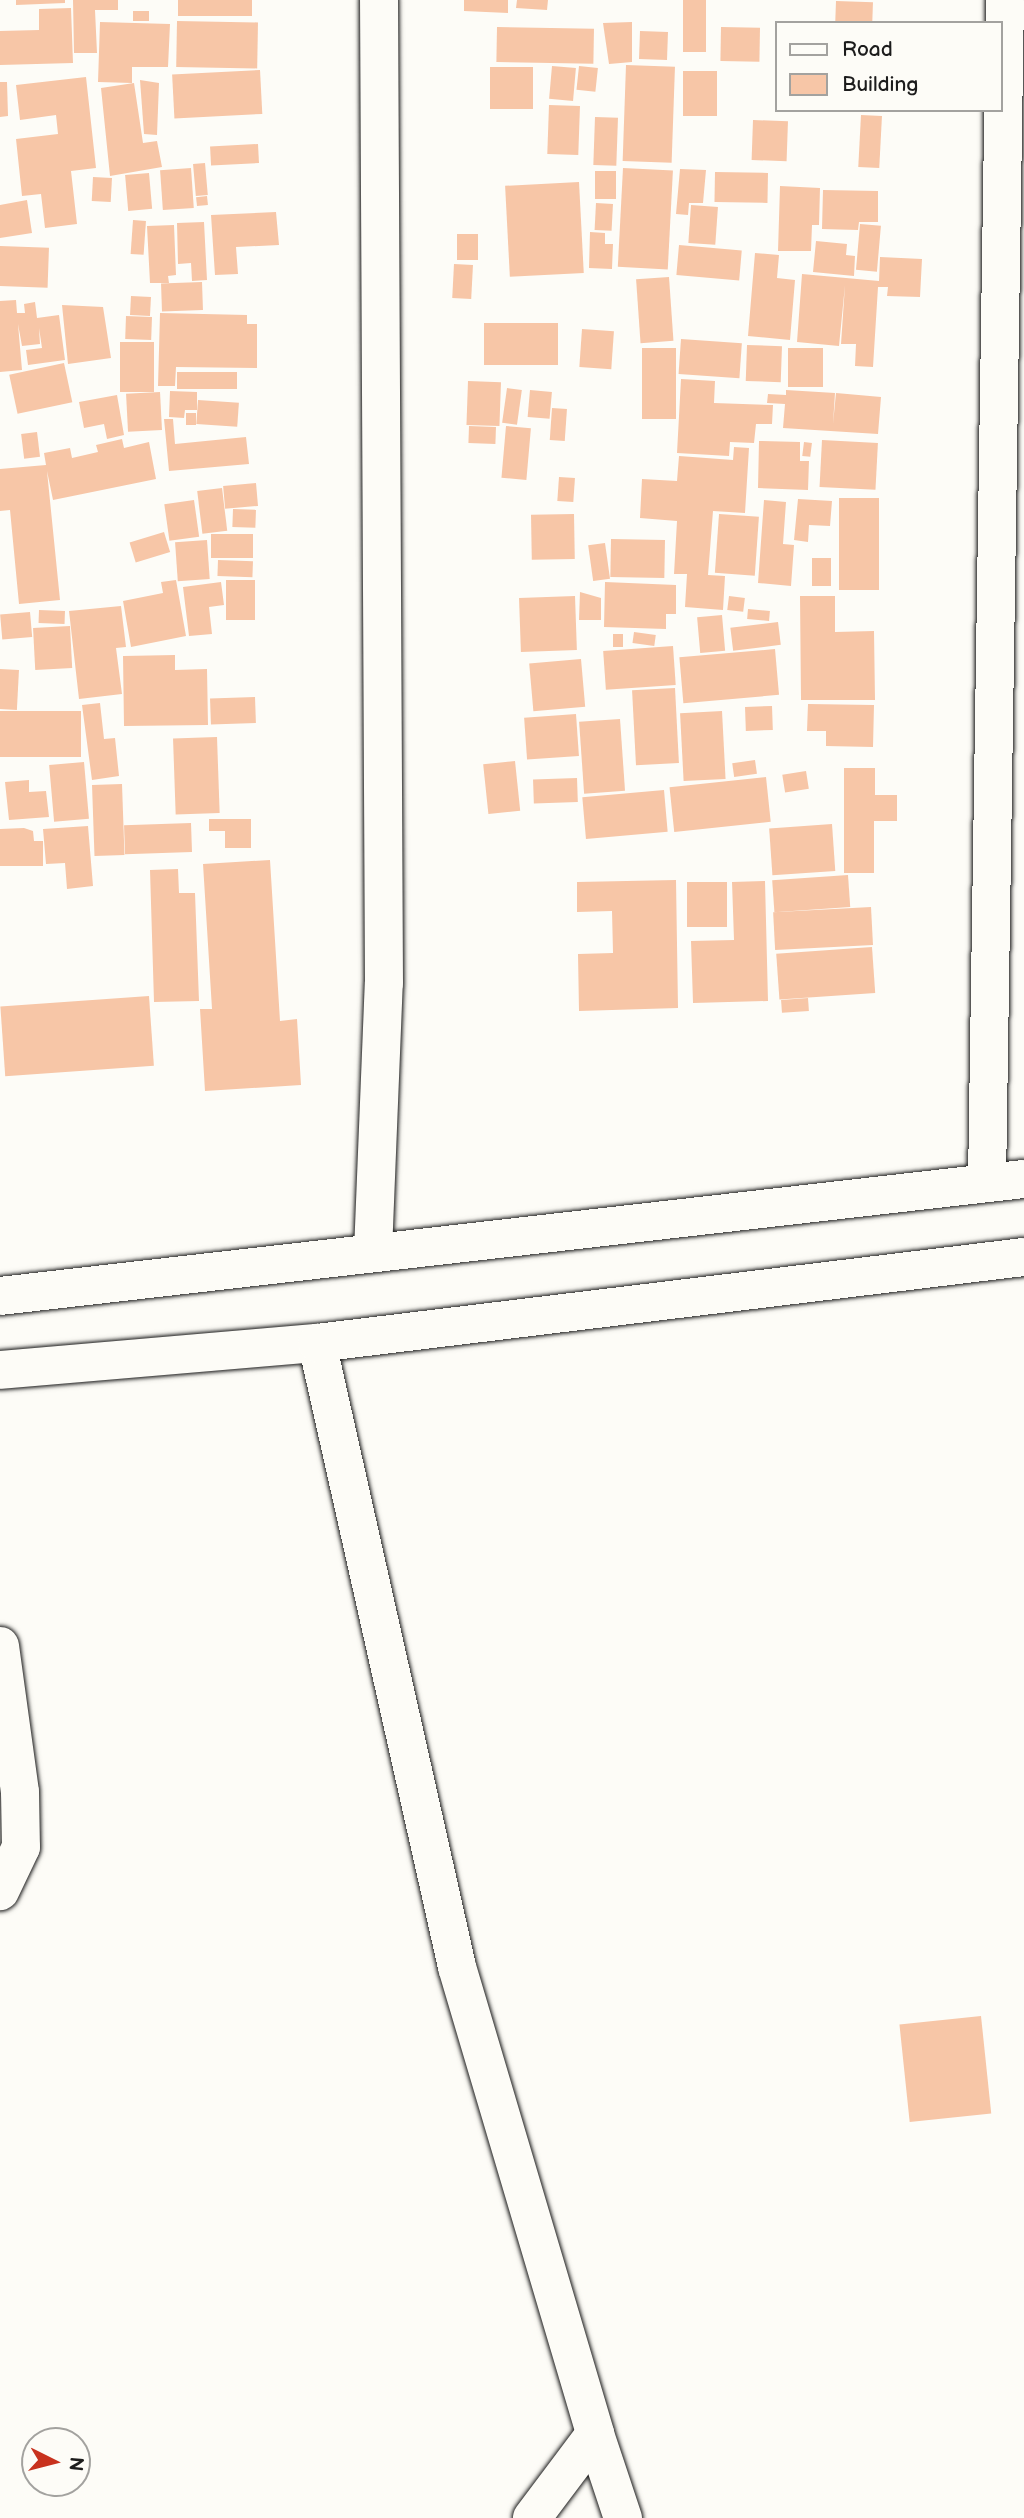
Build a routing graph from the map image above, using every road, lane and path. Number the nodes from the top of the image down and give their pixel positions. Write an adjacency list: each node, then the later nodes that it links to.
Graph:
1 (379, 0): 4 (main road)
2 (1004, 0): 3 (main road)
3 (1005, 1181): 4 (main road)
4 (373, 1252): 6 (main road)
5 (1024, 1257): 7 (main road)
6 (0, 1296)
7 (317, 1343): 8 (main road); 11 (main road)
8 (0, 1370)
9 (0, 1646): 10 (main road)
10 (0, 1891)
11 (594, 2434): 12 (main road); 13 (main road)
12 (532, 2518)
13 (622, 2518)

